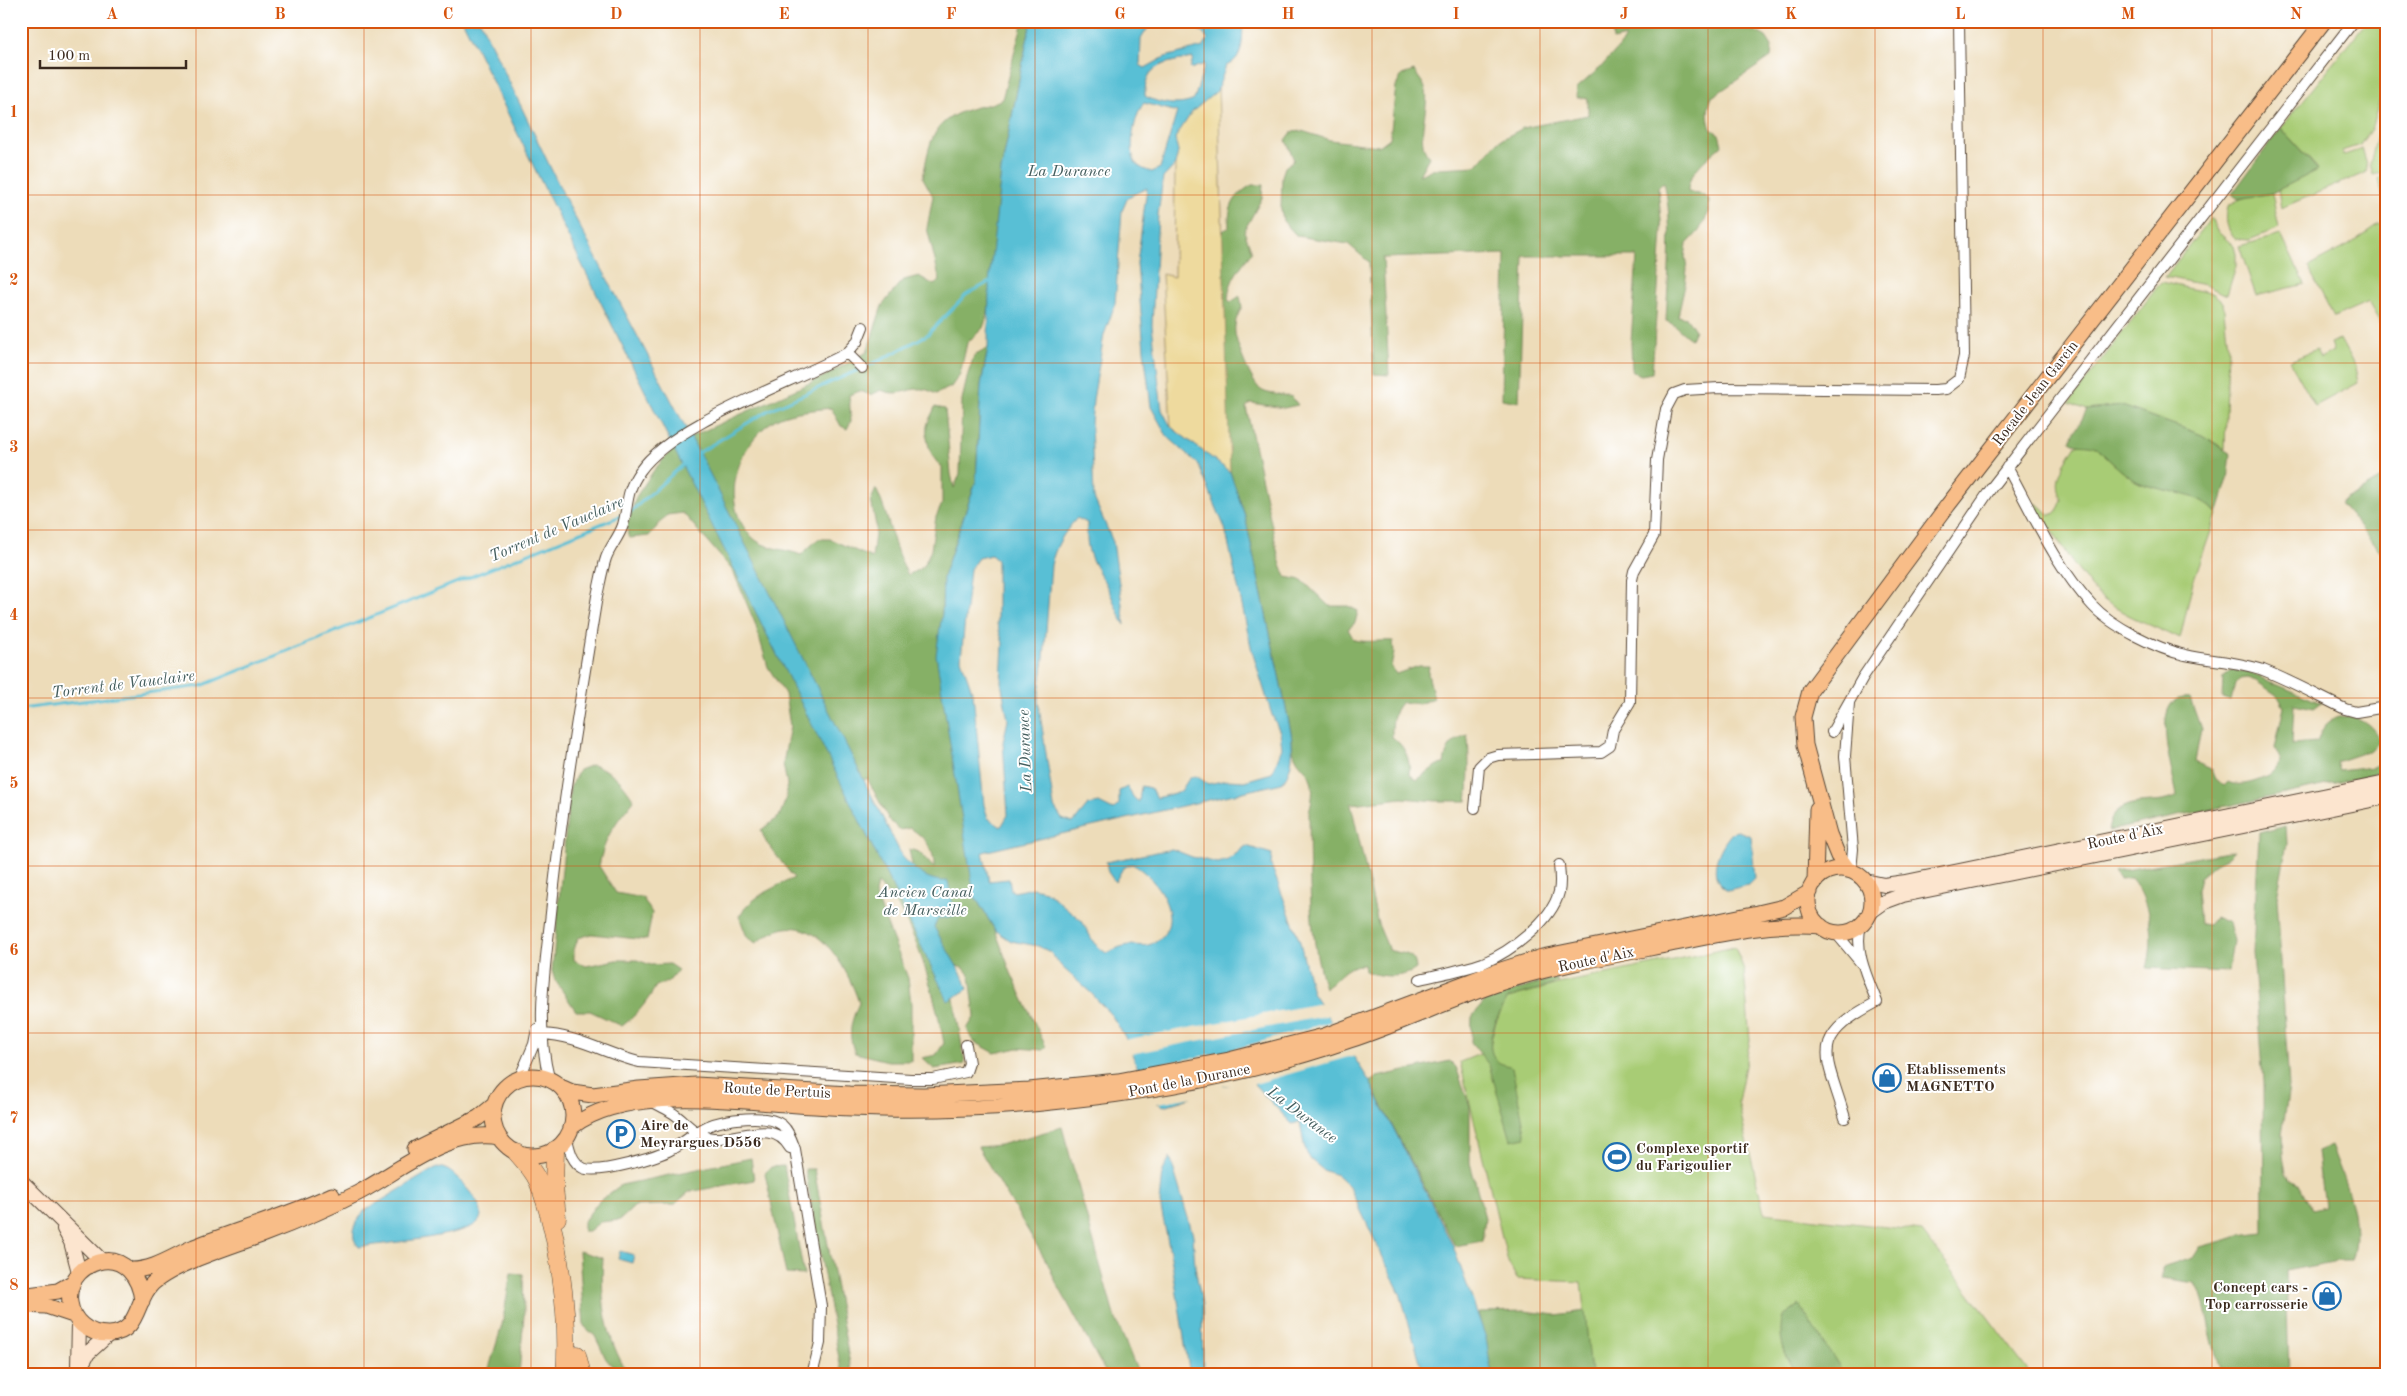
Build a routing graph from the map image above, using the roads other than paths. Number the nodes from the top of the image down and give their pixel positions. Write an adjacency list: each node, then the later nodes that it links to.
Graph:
1 (1958, 21): 14 (street)
2 (2324, 21): 12 (main road, Rocade Jean Garcin)
3 (2354, 21): 7 (street, Rocade Jean Garcin)
4 (863, 327): 5 (street)
5 (847, 353): 6 (street); 23 (street)
6 (862, 368)
7 (2007, 467): 8 (street, Rocade Jean Garcin); 9 (street)
8 (1850, 697): 10 (street, Rocade Jean Garcin); 16 (street)
9 (2386, 707)
10 (1832, 732)
11 (2386, 783): 17 (main road, Route d'Aix)
12 (1817, 785): 16 (main road, Rocade Jean Garcin); 18 (main road, Rocade Jean Garcin)
13 (2386, 797): 19 (main road, Route d'Aix)
14 (1475, 808)
15 (1559, 865): 22 (street)
16 (1849, 871): 17 (main road); 18 (main road)
17 (1865, 881): 19 (main road)
18 (1812, 887): 20 (main road); 24 (main road, Route d'Aix)
19 (1865, 918): 20 (main road); 21 (street)
20 (1828, 929): 21 (street); 24 (main road, Route d'Aix)
21 (1863, 966): 33 (street)
22 (1420, 979)
23 (542, 1003): 25 (street); 27 (street)
24 (1377, 1023): 30 (main road, Pont de la Durance)
25 (541, 1034): 26 (street); 28 (street)
26 (966, 1045)
27 (520, 1077): 28 (main road); 32 (main road)
28 (550, 1078): 29 (main road)
29 (563, 1088): 30 (main road, Route de Pertuis); 36 (main road)
30 (993, 1100): 31 (main road, Route de Pertuis)
31 (651, 1101): 34 (street); 36 (main road, Route de Pertuis)
32 (494, 1104): 35 (main road); 42 (main road)
33 (1845, 1118)
34 (697, 1132): 36 (street); 38 (street); 38 (street)
35 (499, 1137): 37 (main road); 45 (main road)
36 (565, 1138): 37 (main road); 49 (highway)
37 (517, 1153): 51 (highway)
38 (798, 1172): 54 (street)
39 (21, 1180): 40 (main road)
40 (59, 1220): 41 (main road); 43 (main road)
41 (102, 1261): 42 (main road); 43 (main road)
42 (129, 1270): 45 (main road)
43 (76, 1277): 44 (main road); 47 (main road)
44 (21, 1296)
45 (142, 1301): 48 (main road)
46 (21, 1305): 47 (main road)
47 (76, 1319): 48 (main road); 50 (main road)
48 (109, 1334): 50 (main road)
49 (577, 1355): 52 (highway); 53 (highway)
50 (77, 1372)
51 (564, 1375)
52 (577, 1375)
53 (582, 1375)
54 (812, 1375)

